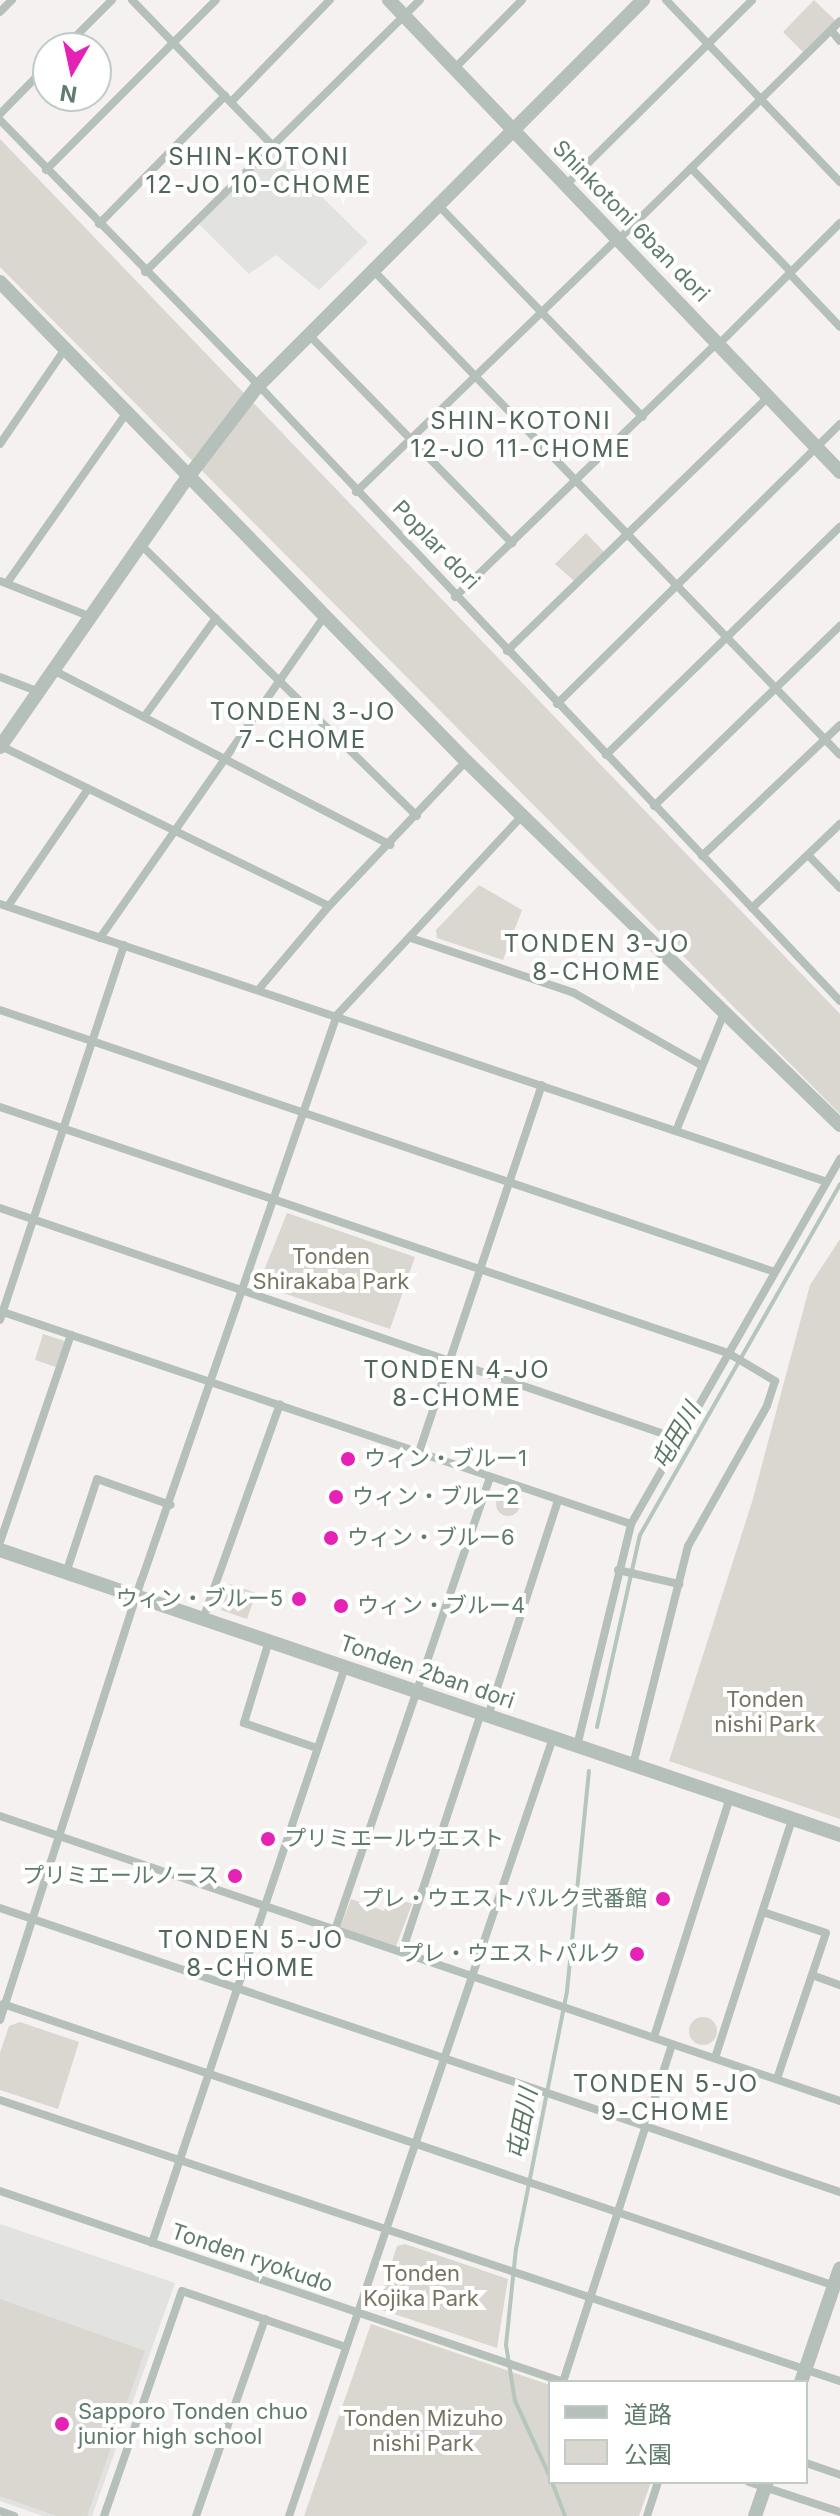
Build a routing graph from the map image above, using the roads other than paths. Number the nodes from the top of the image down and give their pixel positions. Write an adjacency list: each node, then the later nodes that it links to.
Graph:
1 (12, 0): 12 (street)
2 (112, 0): 16 (street)
3 (132, 0): 18 (street)
4 (216, 0): 18 (street)
5 (330, 0): 22 (street)
6 (389, 0): 13 (street, Shinkotoni 6ban dori)
7 (420, 0): 13 (street)
8 (522, 0): 20 (street)
9 (643, 0): 26 (street)
10 (666, 0): 19 (street)
11 (752, 0): 19 (street)
12 (0, 12)
13 (404, 16): 20 (street, Shinkotoni 6ban dori); 27 (street)
14 (840, 21): 15 (street)
15 (831, 30): 17 (street); 23 (street)
16 (80, 32)
17 (840, 41)
18 (174, 42): 22 (street); 29 (street)
19 (708, 44): 23 (street); 31 (street)
20 (455, 68): 26 (street, Shinkotoni 6ban dori)
21 (32, 81): 24 (street)
22 (228, 99): 27 (street); 34 (street)
23 (760, 99): 28 (street); 30 (street)
24 (0, 114)
25 (0, 120): 29 (street, Poplar dori)
26 (513, 130): 31 (street, Shinkotoni 6ban dori); 32 (street)
27 (273, 146): 37 (street)
28 (691, 168): 35 (street); 38 (street)
29 (46, 170): 34 (street, Poplar dori)
30 (840, 182)
31 (566, 185): 35 (street, Shinkotoni 6ban dori)
32 (439, 206): 36 (street); 40 (street)
33 (840, 223): 38 (street)
34 (99, 224): 37 (street, Poplar dori)
35 (618, 239): 40 (street); 43 (street, Shinkotoni 6ban dori)
36 (373, 270): 42 (street); 45 (street)
37 (145, 272): 46 (street, Poplar dori)
38 (790, 272): 41 (street); 43 (street)
39 (0, 282): 44 (street)
40 (542, 312): 45 (street); 49 (street)
41 (840, 327)
42 (309, 335): 46 (street); 51 (street)
43 (718, 344): 47 (street, Shinkotoni 6ban dori); 49 (street)
44 (65, 349): 48 (street); 52 (street)
45 (476, 376): 51 (street); 56 (street)
46 (257, 387): 55 (street); 57 (street, Poplar dori)
47 (768, 397): 53 (street, Shinkotoni 6ban dori); 59 (street)
48 (127, 412): 55 (street); 62 (street)
49 (643, 417): 56 (street)
50 (840, 424): 53 (street)
51 (410, 439): 57 (street); 60 (street)
52 (0, 444)
53 (817, 448): 54 (street, Shinkotoni 6ban dori); 63 (street)
54 (840, 472)
55 (189, 476): 61 (street); 65 (street)
56 (577, 479): 59 (street); 60 (street)
57 (356, 492): 64 (street, Poplar dori)
58 (840, 527): 69 (street)
59 (628, 534): 63 (street); 70 (street)
60 (512, 543): 64 (street)
61 (140, 544): 66 (street); 67 (street)
62 (4, 582): 66 (street)
63 (678, 585): 69 (street); 76 (street)
64 (455, 597): 70 (street, Poplar dori)
65 (326, 614): 73 (street); 84 (street)
66 (89, 616): 71 (street)
67 (216, 618): 73 (street); 77 (street)
68 (840, 626): 74 (street)
69 (728, 637): 74 (street); 81 (street)
70 (507, 651): 76 (street, Poplar dori)
71 (53, 670): 75 (street); 77 (street)
72 (0, 677): 75 (street)
73 (280, 680): 83 (street); 87 (street)
74 (777, 687): 79 (street); 86 (street)
75 (37, 691): 80 (street)
76 (557, 704): 81 (street, Poplar dori)
77 (144, 717): 83 (street)
78 (840, 725): 79 (street)
79 (825, 739): 82 (street); 93 (street)
80 (0, 747): 85 (street)
81 (606, 755): 86 (street, Poplar dori)
82 (840, 755)
83 (225, 758): 90 (street); 91 (street)
84 (466, 761): 87 (street); 88 (street)
85 (88, 789): 90 (street); 95 (street)
86 (654, 806): 93 (street, Poplar dori)
87 (417, 816): 91 (street)
88 (522, 816): 99 (street); 104 (street)
89 (840, 824): 92 (street)
90 (173, 831): 96 (street); 98 (street)
91 (390, 845): 96 (street)
92 (808, 855): 94 (street); 97 (street)
93 (702, 856): 97 (street, Poplar dori)
94 (840, 888)
95 (4, 905): 98 (street)
96 (329, 906): 101 (street)
97 (752, 908): 102 (street, Poplar dori)
98 (100, 938): 100 (street)
99 (411, 938): 105 (street); 107 (street)
100 (124, 945): 101 (street); 106 (street)
101 (259, 989): 105 (street)
102 (840, 1001)
103 (0, 1010): 106 (street)
104 (724, 1013): 107 (street); 111 (street)
105 (337, 1015): 108 (street); 110 (street)
106 (92, 1040): 110 (street); 112 (street)
107 (699, 1064): 113 (street)
108 (542, 1085): 113 (street); 116 (street)
109 (0, 1107): 112 (street)
110 (302, 1110): 116 (street); 117 (street)
111 (840, 1125)
112 (63, 1128): 117 (street); 119 (street)
113 (676, 1131): 115 (street)
114 (840, 1159): 115 (street)
115 (824, 1181): 121 (street)
116 (510, 1182): 120 (street); 121 (street)
117 (272, 1199): 120 (street); 122 (street)
118 (0, 1208): 119 (street)
119 (32, 1219): 122 (street); 123 (street)
120 (480, 1271): 125 (street); 126 (street)
121 (775, 1272): 125 (street)
122 (241, 1290): 126 (street); 127 (street)
123 (1, 1314): 124 (street)
124 (71, 1335): 127 (street); 135 (street)
125 (728, 1353): 129 (street); 139 (street)
126 (449, 1362): 129 (street); 130 (street)
127 (210, 1381): 128 (street); 133 (street)
128 (280, 1404): 130 (street); 141 (street)
129 (679, 1439): 134 (street)
130 (418, 1455): 131 (street)
131 (489, 1479): 132 (street); 144 (street)
132 (558, 1501): 134 (street); 145 (street)
133 (171, 1505): 138 (street); 140 (street)
134 (631, 1524): 137 (street)
135 (0, 1542)
136 (0, 1550): 138 (street, Tonden 2ban dori)
137 (618, 1570): 139 (street); 147 (street)
138 (66, 1573): 140 (street, Tonden 2ban dori)
139 (679, 1584): 149 (street)
140 (137, 1597): 141 (street, Tonden 2ban dori); 154 (street)
141 (203, 1619): 142 (street, Tonden 2ban dori)
142 (269, 1641): 143 (street, Tonden 2ban dori); 148 (street)
143 (345, 1667): 144 (street, Tonden 2ban dori); 148 (street)
144 (416, 1691): 145 (street, Tonden 2ban dori); 159 (street)
145 (484, 1714): 146 (street, Tonden 2ban dori); 160 (street)
146 (553, 1738): 147 (street, Tonden 2ban dori); 162 (street)
147 (577, 1746): 149 (street, Tonden 2ban dori)
148 (317, 1748): 155 (street)
149 (633, 1765): 150 (street, Tonden 2ban dori)
150 (730, 1798): 152 (street, Tonden 2ban dori); 167 (street)
151 (0, 1816): 154 (street)
152 (792, 1819): 153 (street, Tonden 2ban dori); 157 (street)
153 (840, 1835)
154 (61, 1837): 155 (street); 158 (street)
155 (268, 1907): 159 (street); 164 (street)
156 (0, 1908): 158 (street)
157 (763, 1912): 161 (street); 170 (street)
158 (33, 1919): 164 (street); 165 (street)
159 (335, 1930): 160 (street)
160 (402, 1952): 162 (street)
161 (812, 1975): 163 (street); 172 (street)
162 (470, 1976): 167 (street); 169 (street)
163 (840, 1985)
164 (239, 1990): 169 (street); 171 (street)
165 (2, 2004): 166 (street); 171 (street)
166 (0, 2020)
167 (654, 2037): 168 (street)
168 (672, 2044): 170 (street); 175 (street)
169 (443, 2057): 175 (street); 176 (street)
170 (715, 2058): 172 (street)
171 (210, 2074): 176 (street); 177 (street)
172 (777, 2079): 174 (street)
173 (0, 2100): 177 (street)
174 (840, 2101)
175 (646, 2125): 179 (street); 180 (street)
176 (415, 2143): 180 (street); 181 (street)
177 (180, 2161): 181 (street); 182 (street)
178 (0, 2191): 182 (street, Tonden ryokudo)
179 (840, 2192)
180 (621, 2213): 184 (street); 185 (street)
181 (385, 2228): 185 (street); 186 (street)
182 (152, 2243): 186 (street, Tonden ryokudo)
183 (840, 2268): 184 (street)
184 (837, 2286): 189 (street)
185 (592, 2298): 189 (street); 191 (street)
186 (358, 2313): 188 (street); 190 (street, Tonden ryokudo)
187 (265, 2319): 188 (street); 200 (street); 201 (street)
188 (346, 2347): 202 (street)
189 (803, 2376): 192 (street)
190 (557, 2380)
191 (564, 2380)
192 (840, 2381)
193 (808, 2464): 194 (street)
194 (840, 2475)
195 (657, 2484): 203 (street)
196 (766, 2485): 198 (street); 204 (street)
197 (0, 2511): 199 (street)
198 (840, 2512)
199 (14, 2516)
200 (104, 2516)
201 (196, 2516)
202 (289, 2516)
203 (647, 2516)
204 (755, 2516)

